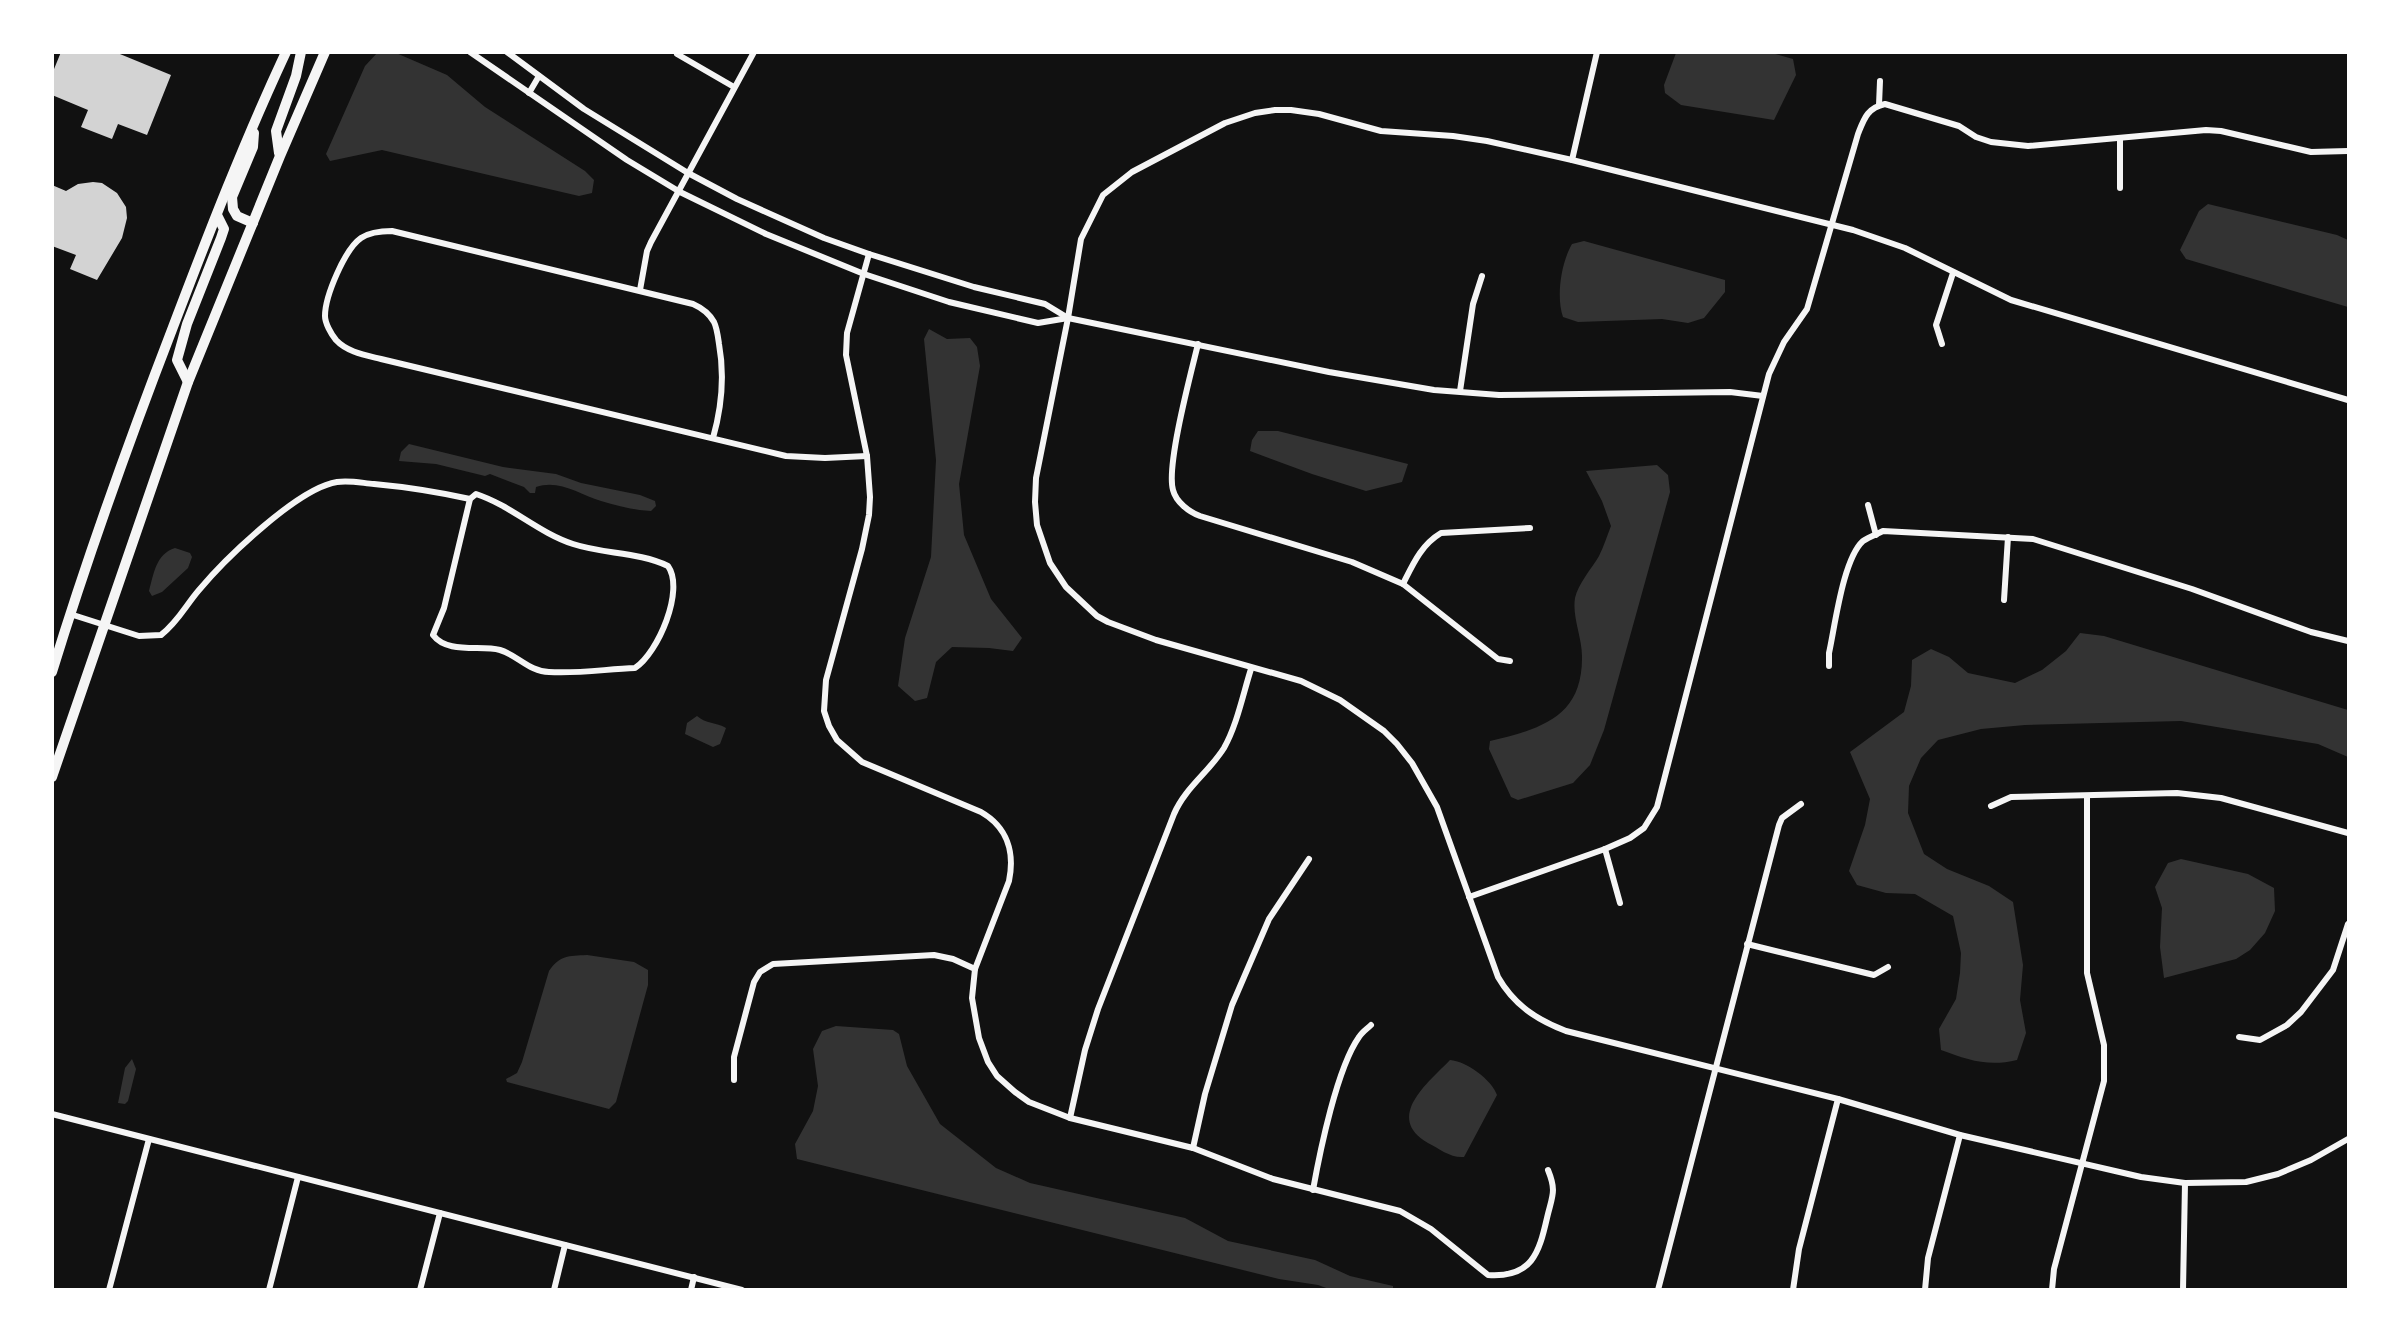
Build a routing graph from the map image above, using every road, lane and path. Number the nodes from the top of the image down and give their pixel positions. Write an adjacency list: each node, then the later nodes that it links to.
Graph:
1 (286, 52): 14 (highway)
2 (301, 52): 17 (highway)
3 (325, 52): 17 (highway)
4 (470, 52): 12 (street)
5 (507, 52): 9 (street)
6 (754, 52): 11 (street)
7 (1597, 52): 18 (street)
8 (677, 54): 11 (street)
9 (539, 76): 12 (street); 19 (street)
10 (1880, 81): 13 (street)
11 (734, 87): 19 (street)
12 (529, 93): 21 (street)
13 (1882, 104): 15 (street); 24 (street)
14 (255, 124): 22 (highway); 23 (highway)
15 (2120, 138): 16 (street); 20 (street)
16 (2348, 151)
17 (280, 156): 23 (highway)
18 (1572, 159): 24 (street); 30 (street)
19 (688, 173): 21 (street); 25 (street)
20 (2120, 187)
21 (680, 192): 27 (street); 29 (street)
22 (217, 215): 33 (highway); 46 (highway)
23 (253, 223): 33 (highway)
24 (1832, 225): 26 (street); 35 (street)
25 (869, 254): 27 (street); 30 (street)
26 (1953, 273): 32 (street); 36 (street)
27 (864, 274): 30 (street); 38 (street)
28 (1482, 276): 34 (street)
29 (640, 290): 37 (street); 37 (street)
30 (1068, 318): 31 (street); 51 (street)
31 (1198, 344): 34 (street); 44 (street)
32 (1942, 344)
33 (188, 382): 47 (highway)
34 (1460, 391): 35 (street)
35 (1763, 396): 58 (street)
36 (2348, 400)
37 (713, 438): 38 (street)
38 (867, 456): 65 (street)
39 (470, 499): 39 (street); 47 (street)
40 (1868, 505): 42 (street)
41 (1530, 528): 44 (street)
42 (1876, 535): 43 (street); 50 (street)
43 (2007, 537): 45 (street); 48 (street)
44 (1403, 584): 49 (street)
45 (2004, 600)
46 (70, 614): 47 (street); 52 (highway)
47 (104, 625): 53 (highway)
48 (2348, 642)
49 (1510, 661)
50 (1829, 666)
51 (1251, 669): 60 (street); 72 (street)
52 (52, 672)
53 (52, 777)
54 (2087, 796): 56 (street); 57 (street); 77 (street)
55 (1801, 804): 63 (street)
56 (1991, 806)
57 (2348, 832)
58 (1605, 849): 60 (street); 61 (street)
59 (1309, 859): 76 (street)
60 (1469, 897): 68 (street)
61 (1620, 903)
62 (2348, 925): 67 (street)
63 (1747, 944): 64 (street); 68 (street)
64 (1888, 967)
65 (975, 969): 69 (street); 72 (street)
66 (1371, 1025): 81 (street)
67 (2239, 1037)
68 (1714, 1069): 70 (street); 91 (street)
69 (734, 1080)
70 (1838, 1099): 73 (street); 92 (street)
71 (52, 1114): 74 (street)
72 (1070, 1118): 76 (street)
73 (1960, 1135): 77 (street); 93 (street)
74 (149, 1139): 79 (street); 85 (street)
75 (2346, 1141): 80 (street)
76 (1193, 1148): 81 (street)
77 (2083, 1164): 80 (street); 94 (street)
78 (1548, 1170): 81 (street)
79 (298, 1177): 82 (street); 86 (street)
80 (2185, 1183): 95 (street)
81 (1313, 1190)
82 (440, 1213): 83 (street); 87 (street)
83 (565, 1245): 84 (street); 88 (street)
84 (694, 1277): 89 (street); 90 (street)
85 (109, 1290)
86 (269, 1290)
87 (420, 1290)
88 (554, 1290)
89 (691, 1290)
90 (742, 1290)
91 (1658, 1290)
92 (1793, 1290)
93 (1925, 1290)
94 (2052, 1290)
95 (2183, 1290)

